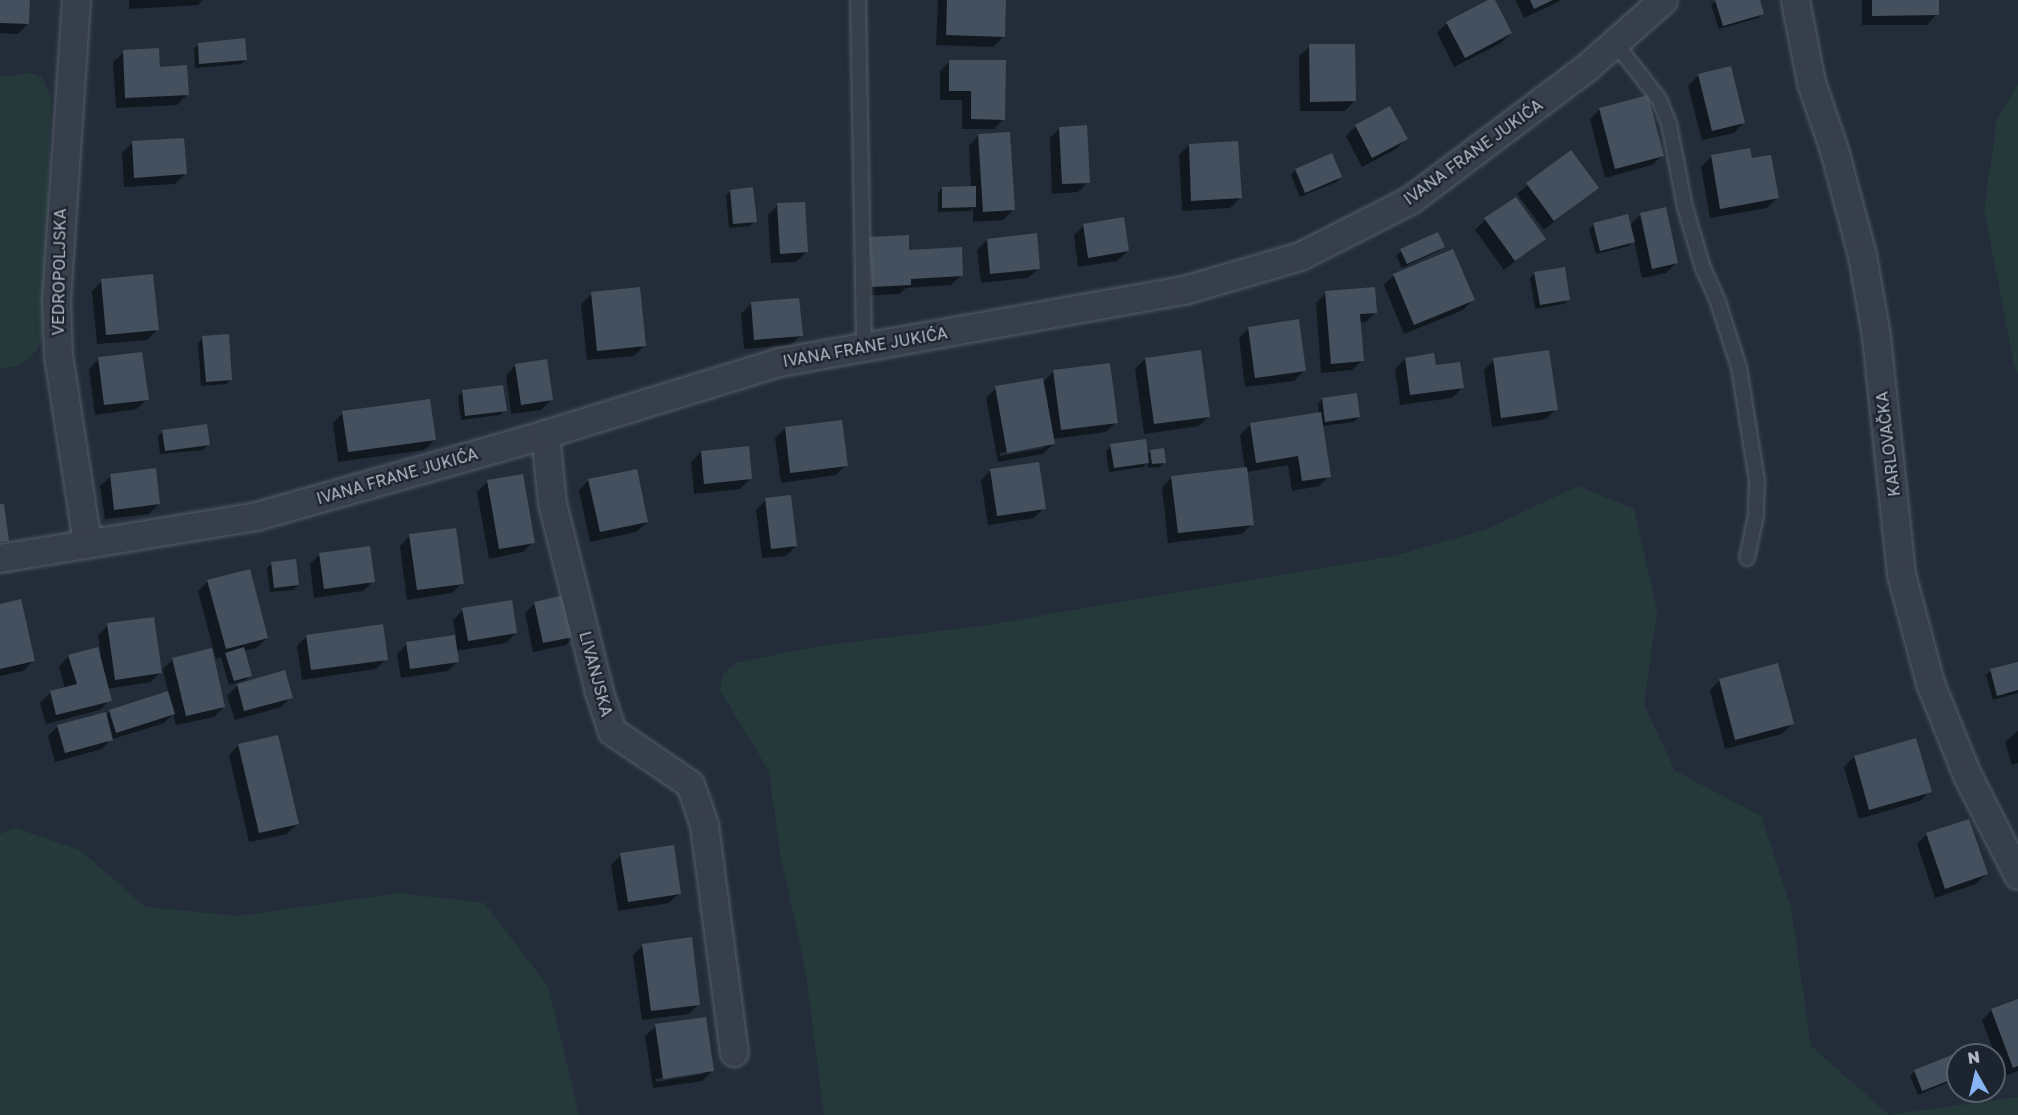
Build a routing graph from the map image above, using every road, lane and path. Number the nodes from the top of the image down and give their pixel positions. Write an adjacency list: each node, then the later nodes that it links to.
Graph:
1 (76, 0): 8 (street, VEDROPOLJSKA)
2 (858, 0): 6 (lane)
3 (1663, 0): 5 (street, IVANA FRANE JUKIĆA)
4 (1795, 0): 11 (street, KARLOVAČKA)
5 (1615, 43): 6 (street, IVANA FRANE JUKIĆA); 10 (lane)
6 (864, 346): 7 (street, IVANA FRANE JUKIĆA)
7 (545, 434): 8 (street, IVANA FRANE JUKIĆA); 12 (street, LIVANJSKA)
8 (87, 543): 9 (street, IVANA FRANE JUKIĆA)
9 (0, 558)
10 (1747, 558)
11 (2018, 875)
12 (734, 1052)

